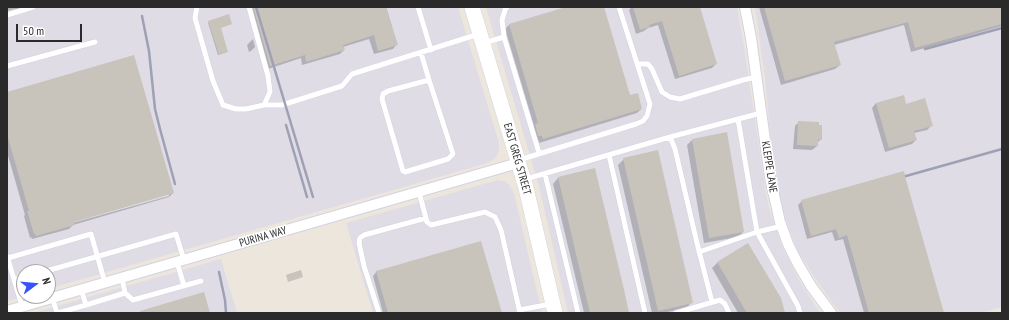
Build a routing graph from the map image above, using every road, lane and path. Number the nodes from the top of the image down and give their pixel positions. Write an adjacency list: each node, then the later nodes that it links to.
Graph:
1 (33, 7): 9 (lane)
2 (197, 7): 19 (lane)
3 (249, 7): 19 (lane)
4 (418, 7): 13 (lane)
5 (472, 7): 11 (main road, EAST GREG STREET)
6 (507, 7): 10 (lane)
7 (620, 7): 15 (lane)
8 (745, 7): 17 (street, KLEPPE LANE)
9 (7, 15)
10 (504, 37): 11 (lane); 23 (lane)
11 (481, 39): 13 (lane); 25 (main road, EAST GREG STREET)
12 (95, 42): 16 (lane)
13 (431, 50): 14 (lane)
14 (421, 53): 18 (lane); 19 (lane)
15 (638, 64): 17 (lane); 23 (lane)
16 (7, 66)
17 (756, 77): 20 (street, KLEPPE LANE)
18 (430, 80): 18 (lane)
19 (264, 105)
20 (761, 113): 21 (lane); 30 (street, KLEPPE LANE)
21 (738, 119): 22 (lane); 31 (lane)
22 (670, 137): 24 (lane); 32 (lane)
23 (539, 153): 25 (lane)
24 (609, 155): 26 (lane); 55 (lane)
25 (518, 161): 27 (main road, EAST GREG STREET); 28 (street, PURINA WAY)
26 (546, 174): 27 (lane); 54 (lane)
27 (524, 180): 49 (main road, EAST GREG STREET)
28 (419, 192): 29 (lane); 35 (street, PURINA WAY)
29 (426, 218): 51 (lane); 53 (lane)
30 (782, 226): 31 (lane); 59 (street, KLEPPE LANE)
31 (758, 232): 32 (lane); 58 (lane)
32 (699, 252): 45 (lane)
33 (98, 256): 34 (lane); 35 (lane); 36 (lane); 40 (lane)
34 (7, 257): 38 (lane)
35 (180, 261): 37 (street, PURINA WAY); 41 (lane)
36 (56, 268)
37 (122, 278): 40 (street, PURINA WAY); 43 (lane)
38 (14, 280): 48 (lane)
39 (201, 281): 41 (lane)
40 (105, 282): 42 (street, PURINA WAY)
41 (184, 286): 43 (lane)
42 (81, 289): 44 (street, PURINA WAY); 47 (lane)
43 (125, 293): 47 (lane)
44 (56, 297)
45 (712, 302): 56 (lane); 57 (lane)
46 (30, 304): 48 (street, PURINA WAY)
47 (86, 305): 52 (lane)
48 (22, 306): 50 (street, PURINA WAY)
49 (553, 308): 51 (lane)
50 (7, 310)
51 (519, 312)
52 (57, 313)
53 (379, 313)
54 (578, 313)
55 (645, 313)
56 (676, 313)
57 (729, 313)
58 (800, 313)
59 (831, 313)

